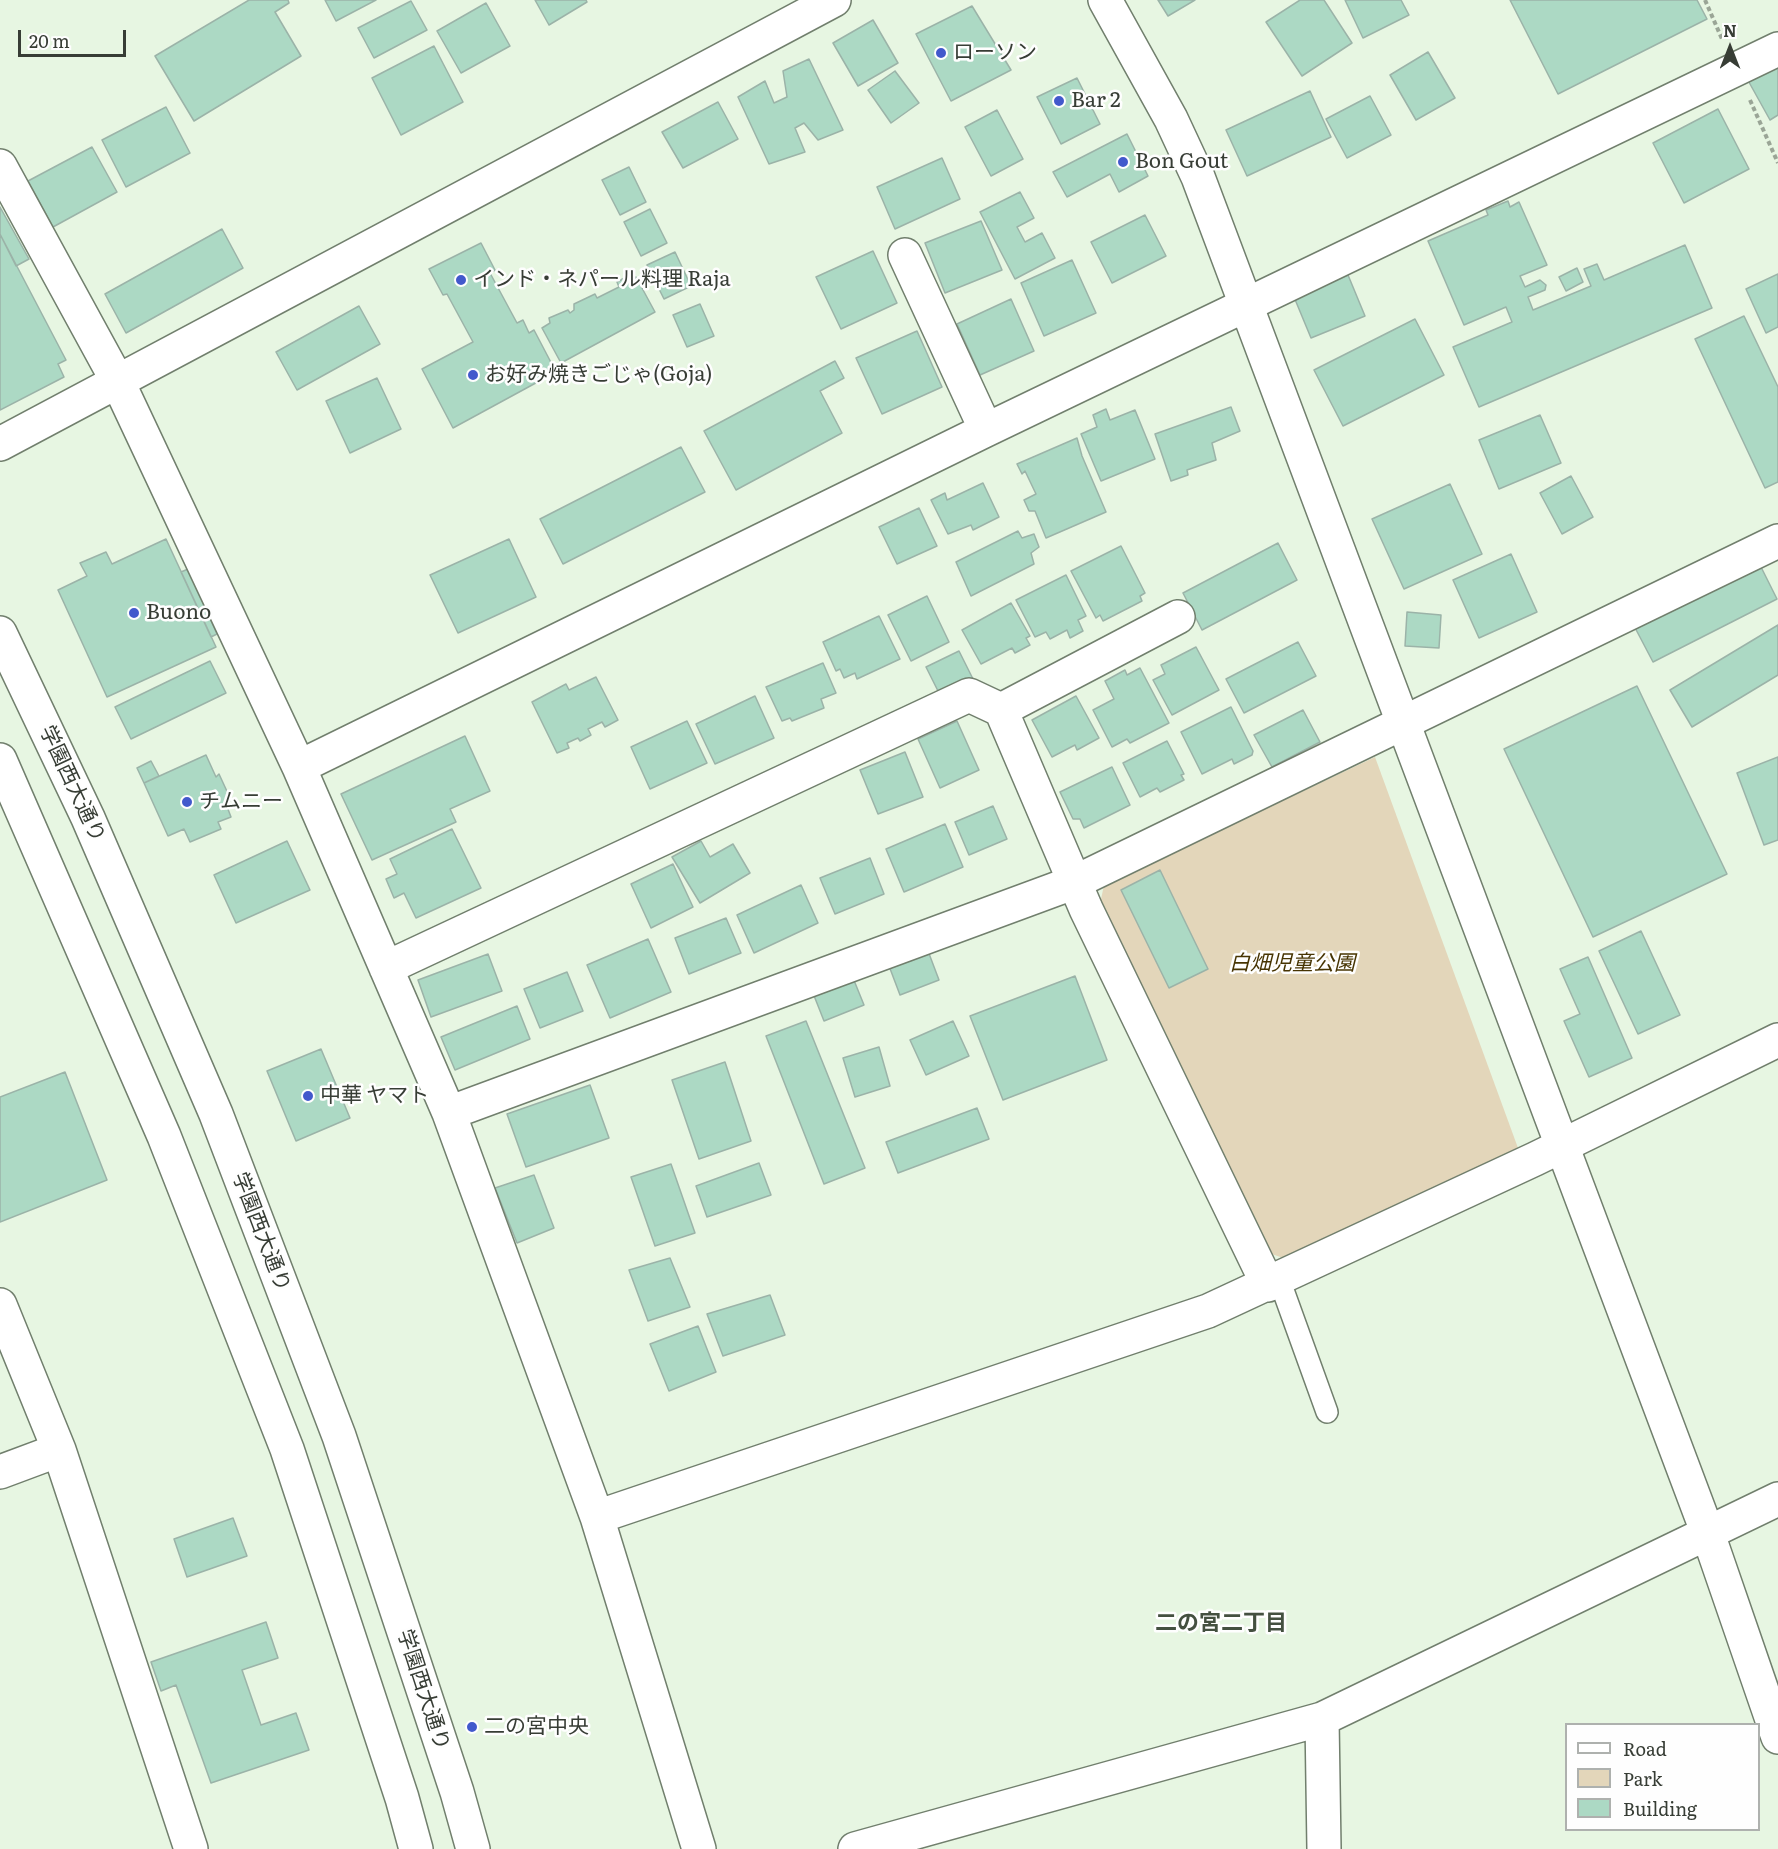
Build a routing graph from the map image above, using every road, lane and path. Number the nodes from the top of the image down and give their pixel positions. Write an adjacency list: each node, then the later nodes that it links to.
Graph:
1 (834, 0): 7 (street)
2 (1105, 0): 6 (street)
3 (1778, 49): 6 (street)
4 (0, 166): 7 (street)
5 (905, 255): 8 (street)
6 (1246, 305): 8 (street); 14 (street)
7 (118, 382): 9 (street); 16 (street)
8 (986, 430): 16 (street)
9 (0, 444)
10 (1778, 541): 14 (street)
11 (1178, 616): 13 (street)
12 (0, 633): 34 (street, 学園西大通り)
13 (1001, 710): 17 (street); 18 (street)
14 (1402, 723): 17 (street); 21 (street)
15 (0, 760): 33 (street)
16 (299, 767): 18 (street)
17 (1075, 882): 20 (street); 22 (street)
18 (386, 968): 20 (street)
19 (1778, 1040): 21 (street)
20 (449, 1113): 28 (street)
21 (1562, 1146): 22 (street); 29 (street)
22 (1274, 1282): 24 (lane); 28 (street)
23 (0, 1305): 25 (street)
24 (1327, 1412)
25 (59, 1450): 26 (street); 32 (street)
26 (0, 1472)
27 (1778, 1499): 29 (street)
28 (597, 1517): 35 (street)
29 (1708, 1534): 30 (street); 31 (street)
30 (1323, 1719): 36 (street); 37 (street)
31 (1778, 1737)
32 (191, 1849)
33 (416, 1849)
34 (473, 1849)
35 (699, 1849)
36 (855, 1849)
37 (1324, 1849)

